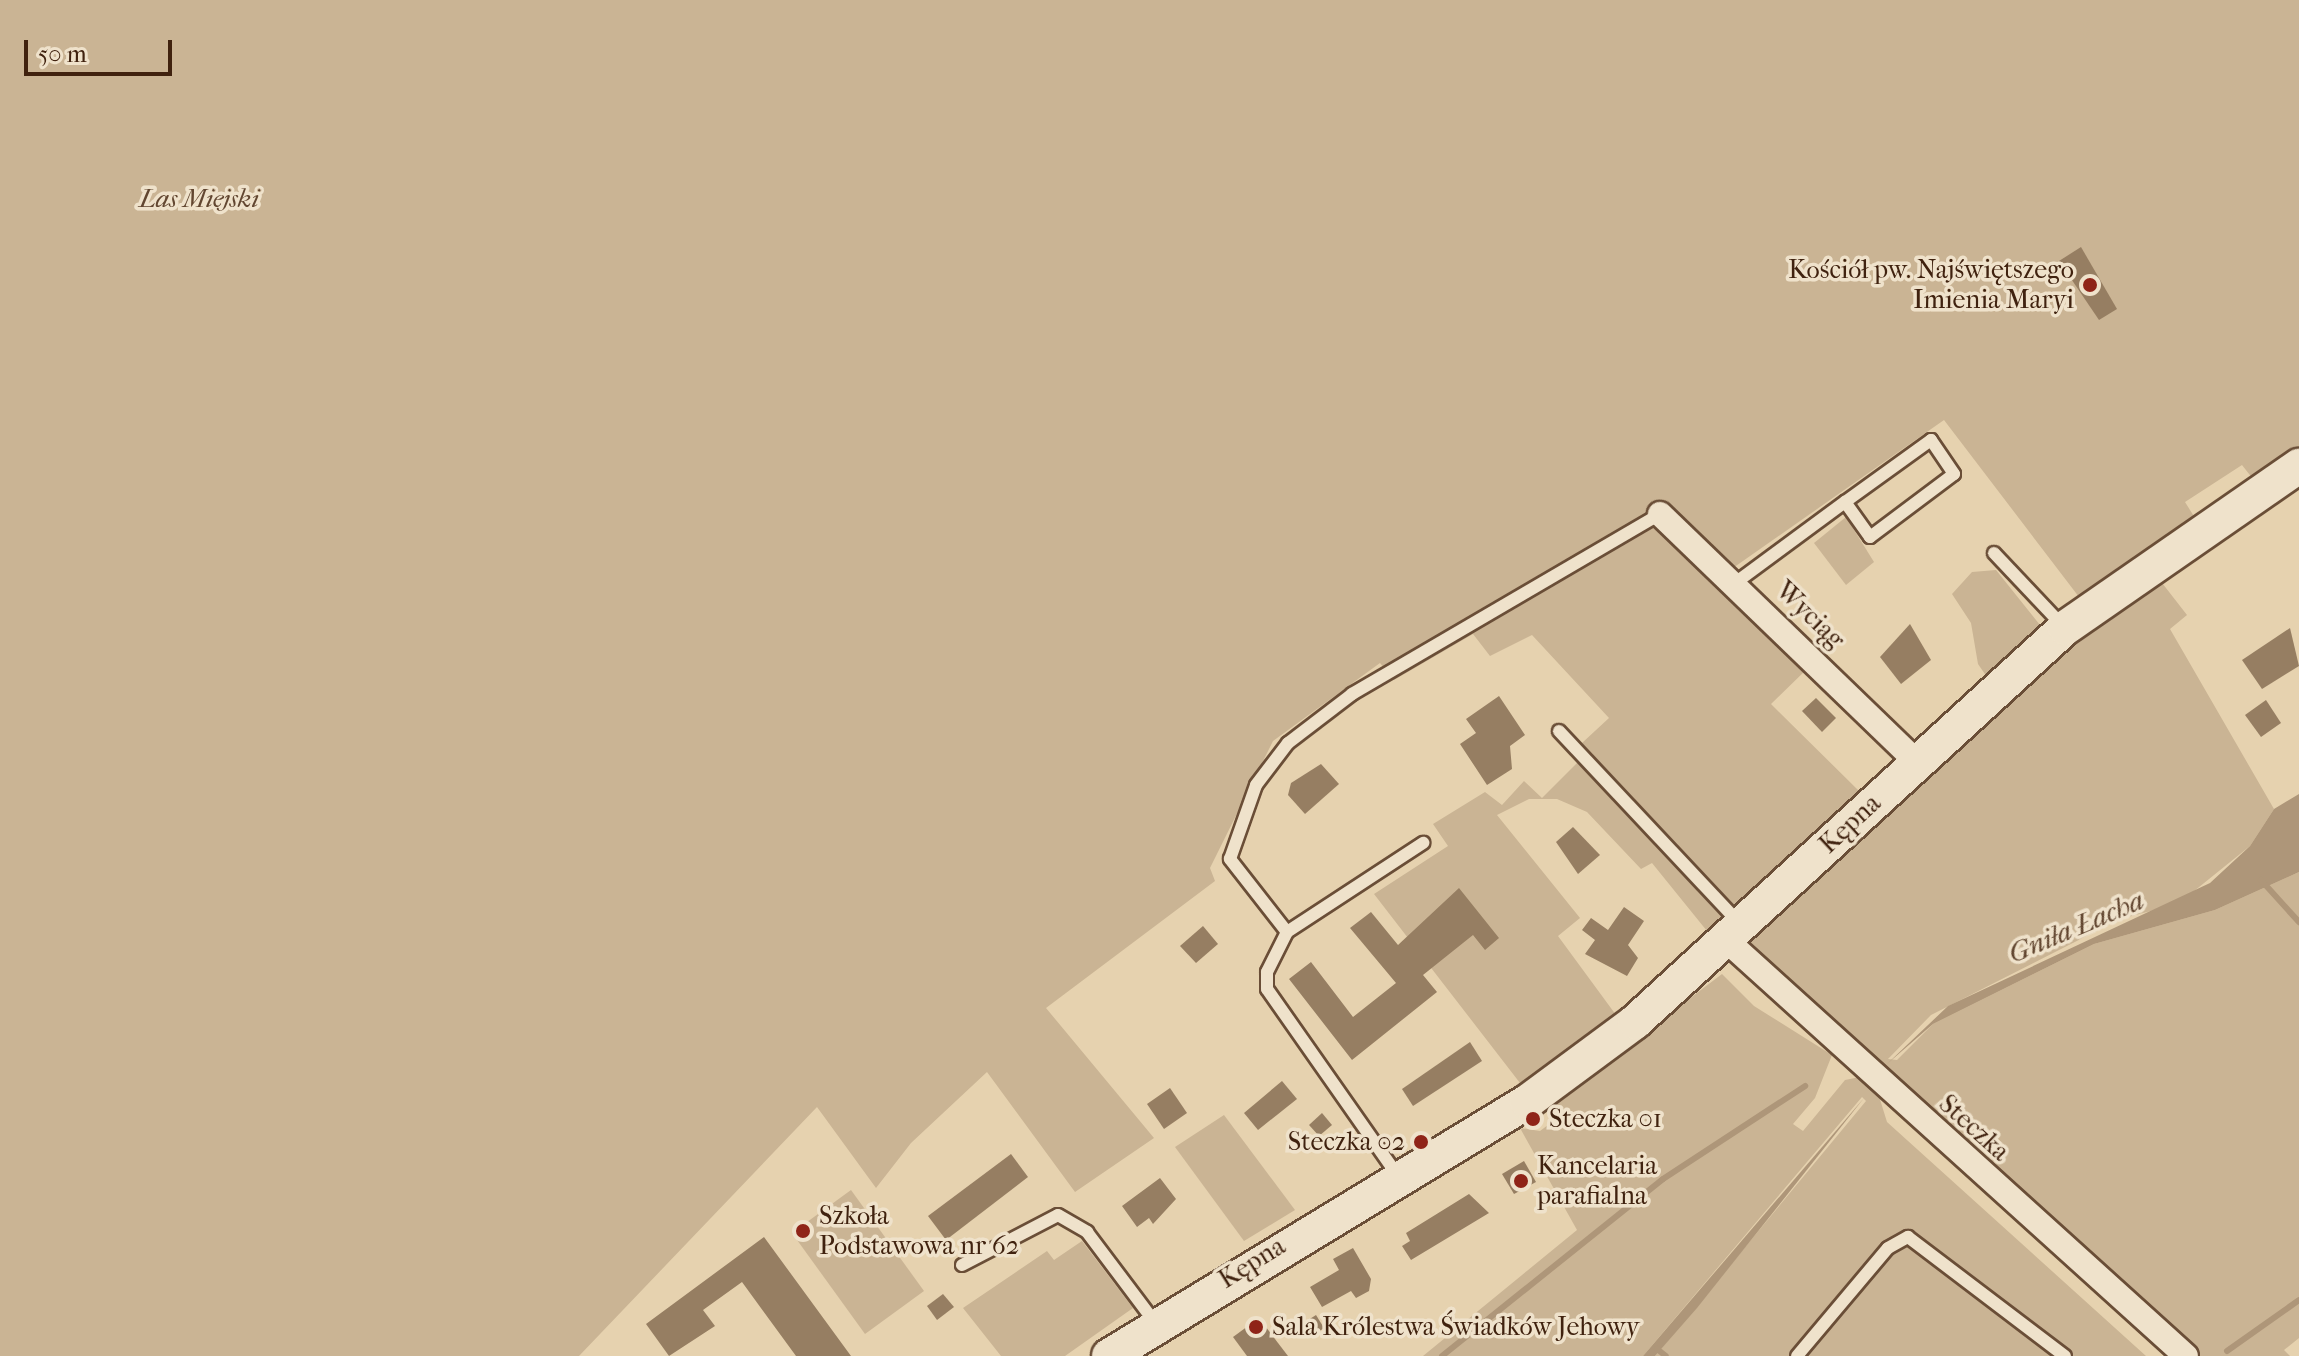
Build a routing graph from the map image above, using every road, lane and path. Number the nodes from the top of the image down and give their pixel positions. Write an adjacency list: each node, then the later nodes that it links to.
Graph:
1 (2299, 466): 6 (street, Kępna)
2 (1845, 502): 2 (lane); 5 (lane)
3 (1660, 514): 5 (street, Wyciąg); 10 (lane)
4 (1994, 553): 6 (lane)
5 (1735, 583): 8 (street, Wyciąg)
6 (2065, 628): 8 (street, Kępna)
7 (1559, 731): 11 (lane)
8 (1916, 761): 11 (street, Kępna)
9 (1423, 843): 10 (lane)
10 (1287, 932): 12 (lane)
11 (1734, 932): 12 (street, Kępna); 18 (street, Steczka)
12 (1398, 1176): 14 (street, Kępna)
13 (962, 1265): 14 (lane)
14 (1156, 1324): 16 (street, Kępna)
15 (1805, 1353): 17 (lane)
16 (1109, 1356)
17 (2065, 1356)
18 (2186, 1356)

